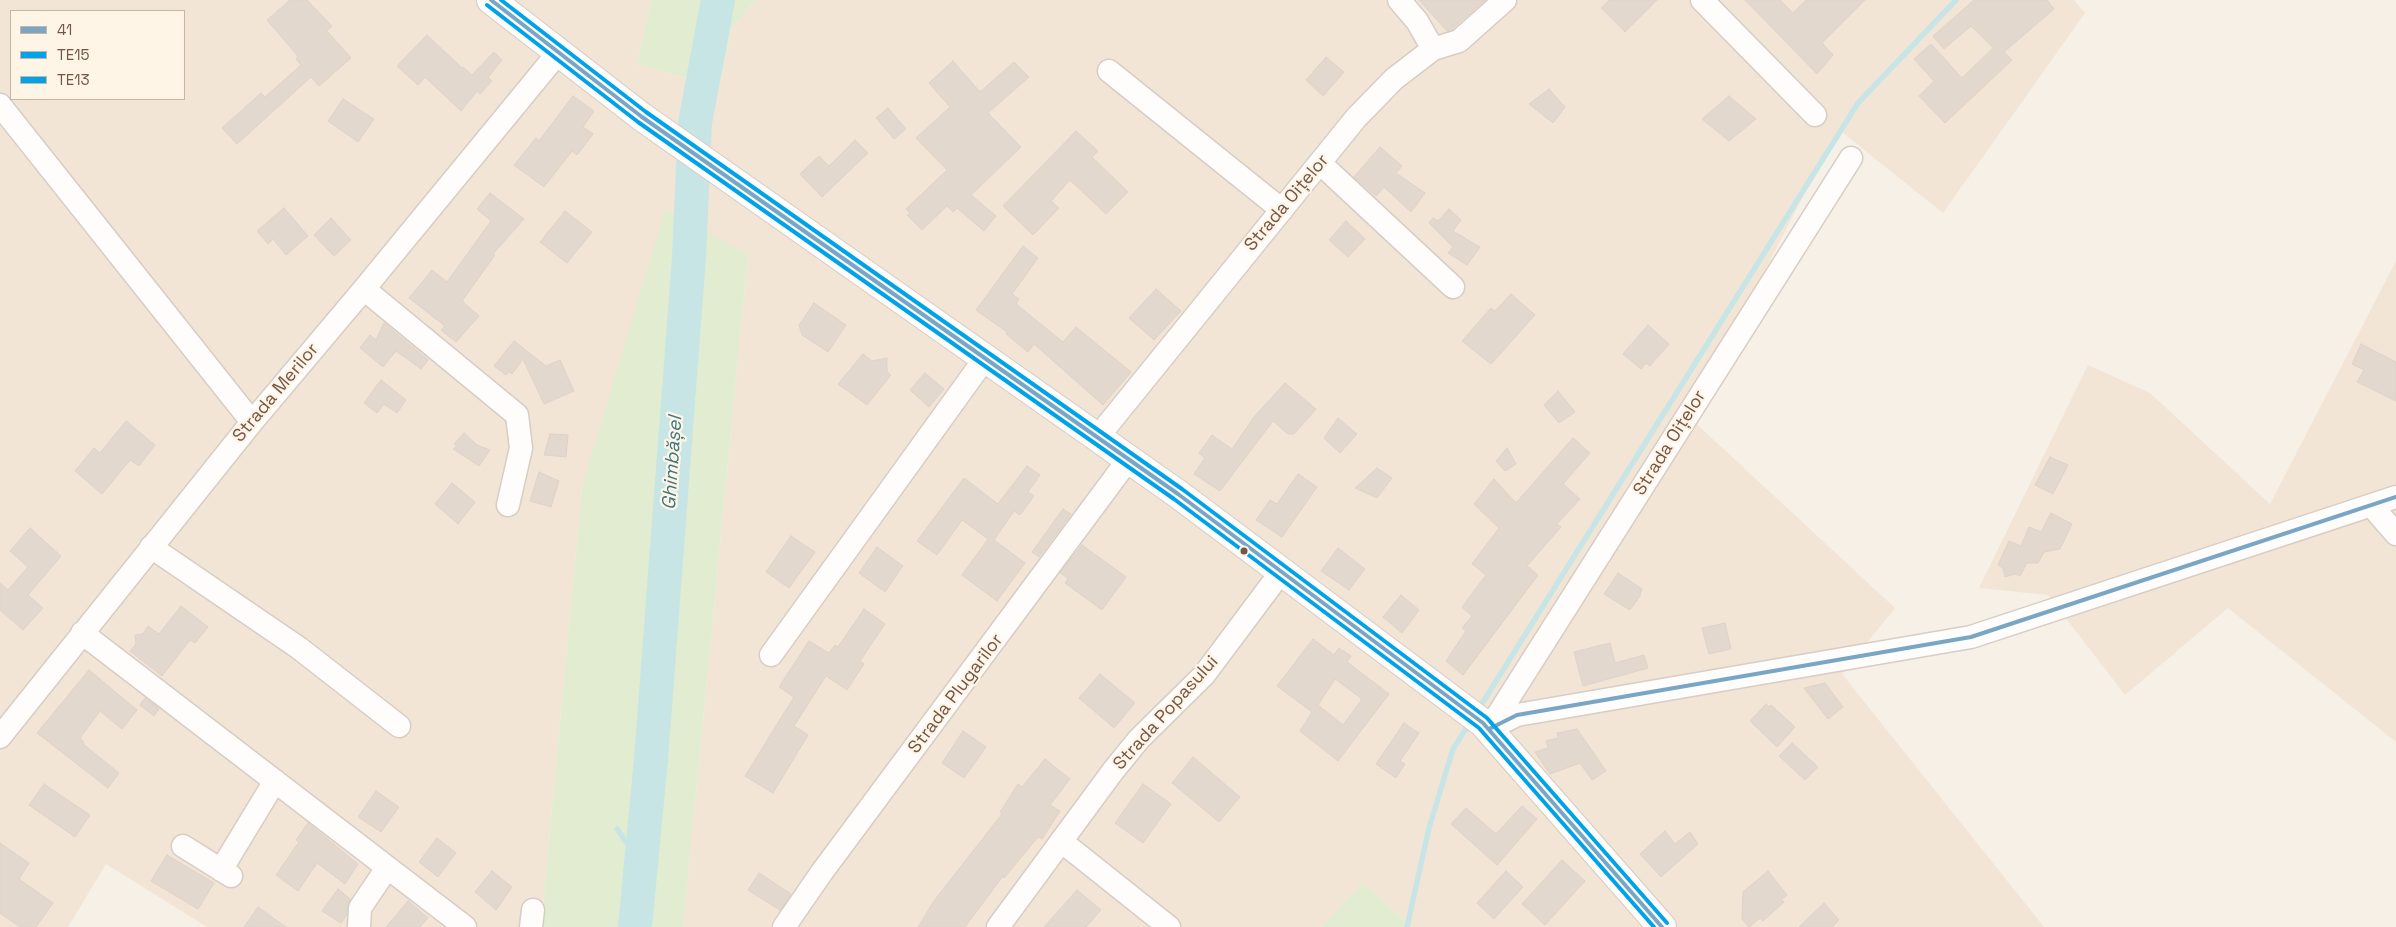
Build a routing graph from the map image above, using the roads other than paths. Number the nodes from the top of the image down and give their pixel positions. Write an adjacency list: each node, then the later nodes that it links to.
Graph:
1 (491, 0): 6 (street)
2 (1399, 0): 5 (street)
3 (1505, 0): 5 (street, Strada Oițelor)
4 (1702, 0): 9 (street)
5 (1433, 49): 11 (street, Strada Oițelor)
6 (558, 53): 14 (street, Strada Merilor); 15 (street)
7 (1109, 71): 12 (street)
8 (0, 105): 16 (street)
9 (1815, 115)
10 (1851, 158): 28 (street, Strada Oițelor)
11 (1321, 164): 12 (street, Strada Oițelor); 13 (street)
12 (1282, 210): 17 (street, Strada Oițelor)
13 (1453, 287)
14 (364, 289): 16 (street, Strada Merilor); 20 (street)
15 (986, 357): 17 (street); 26 (street)
16 (252, 422): 23 (street, Strada Merilor)
17 (1097, 438): 18 (street)
18 (1128, 460): 24 (street); 36 (street, Strada Plugarilor)
19 (2396, 497): 21 (street)
20 (508, 505)
21 (2371, 505): 22 (street); 28 (street)
22 (2396, 534)
23 (151, 547): 25 (street, Strada Merilor); 27 (street)
24 (1281, 572): 28 (street); 31 (street, Strada Popasului)
25 (82, 633): 29 (street, Strada Merilor); 30 (street)
26 (771, 656)
27 (398, 726)
28 (1486, 726): 39 (street)
29 (0, 737)
30 (274, 781): 32 (street); 33 (street)
31 (1061, 841): 37 (street, Strada Popasului); 38 (street)
32 (183, 846)
33 (387, 868): 34 (street); 35 (street)
34 (359, 927)
35 (465, 927)
36 (784, 927)
37 (998, 927)
38 (1169, 927)
39 (1662, 927)

